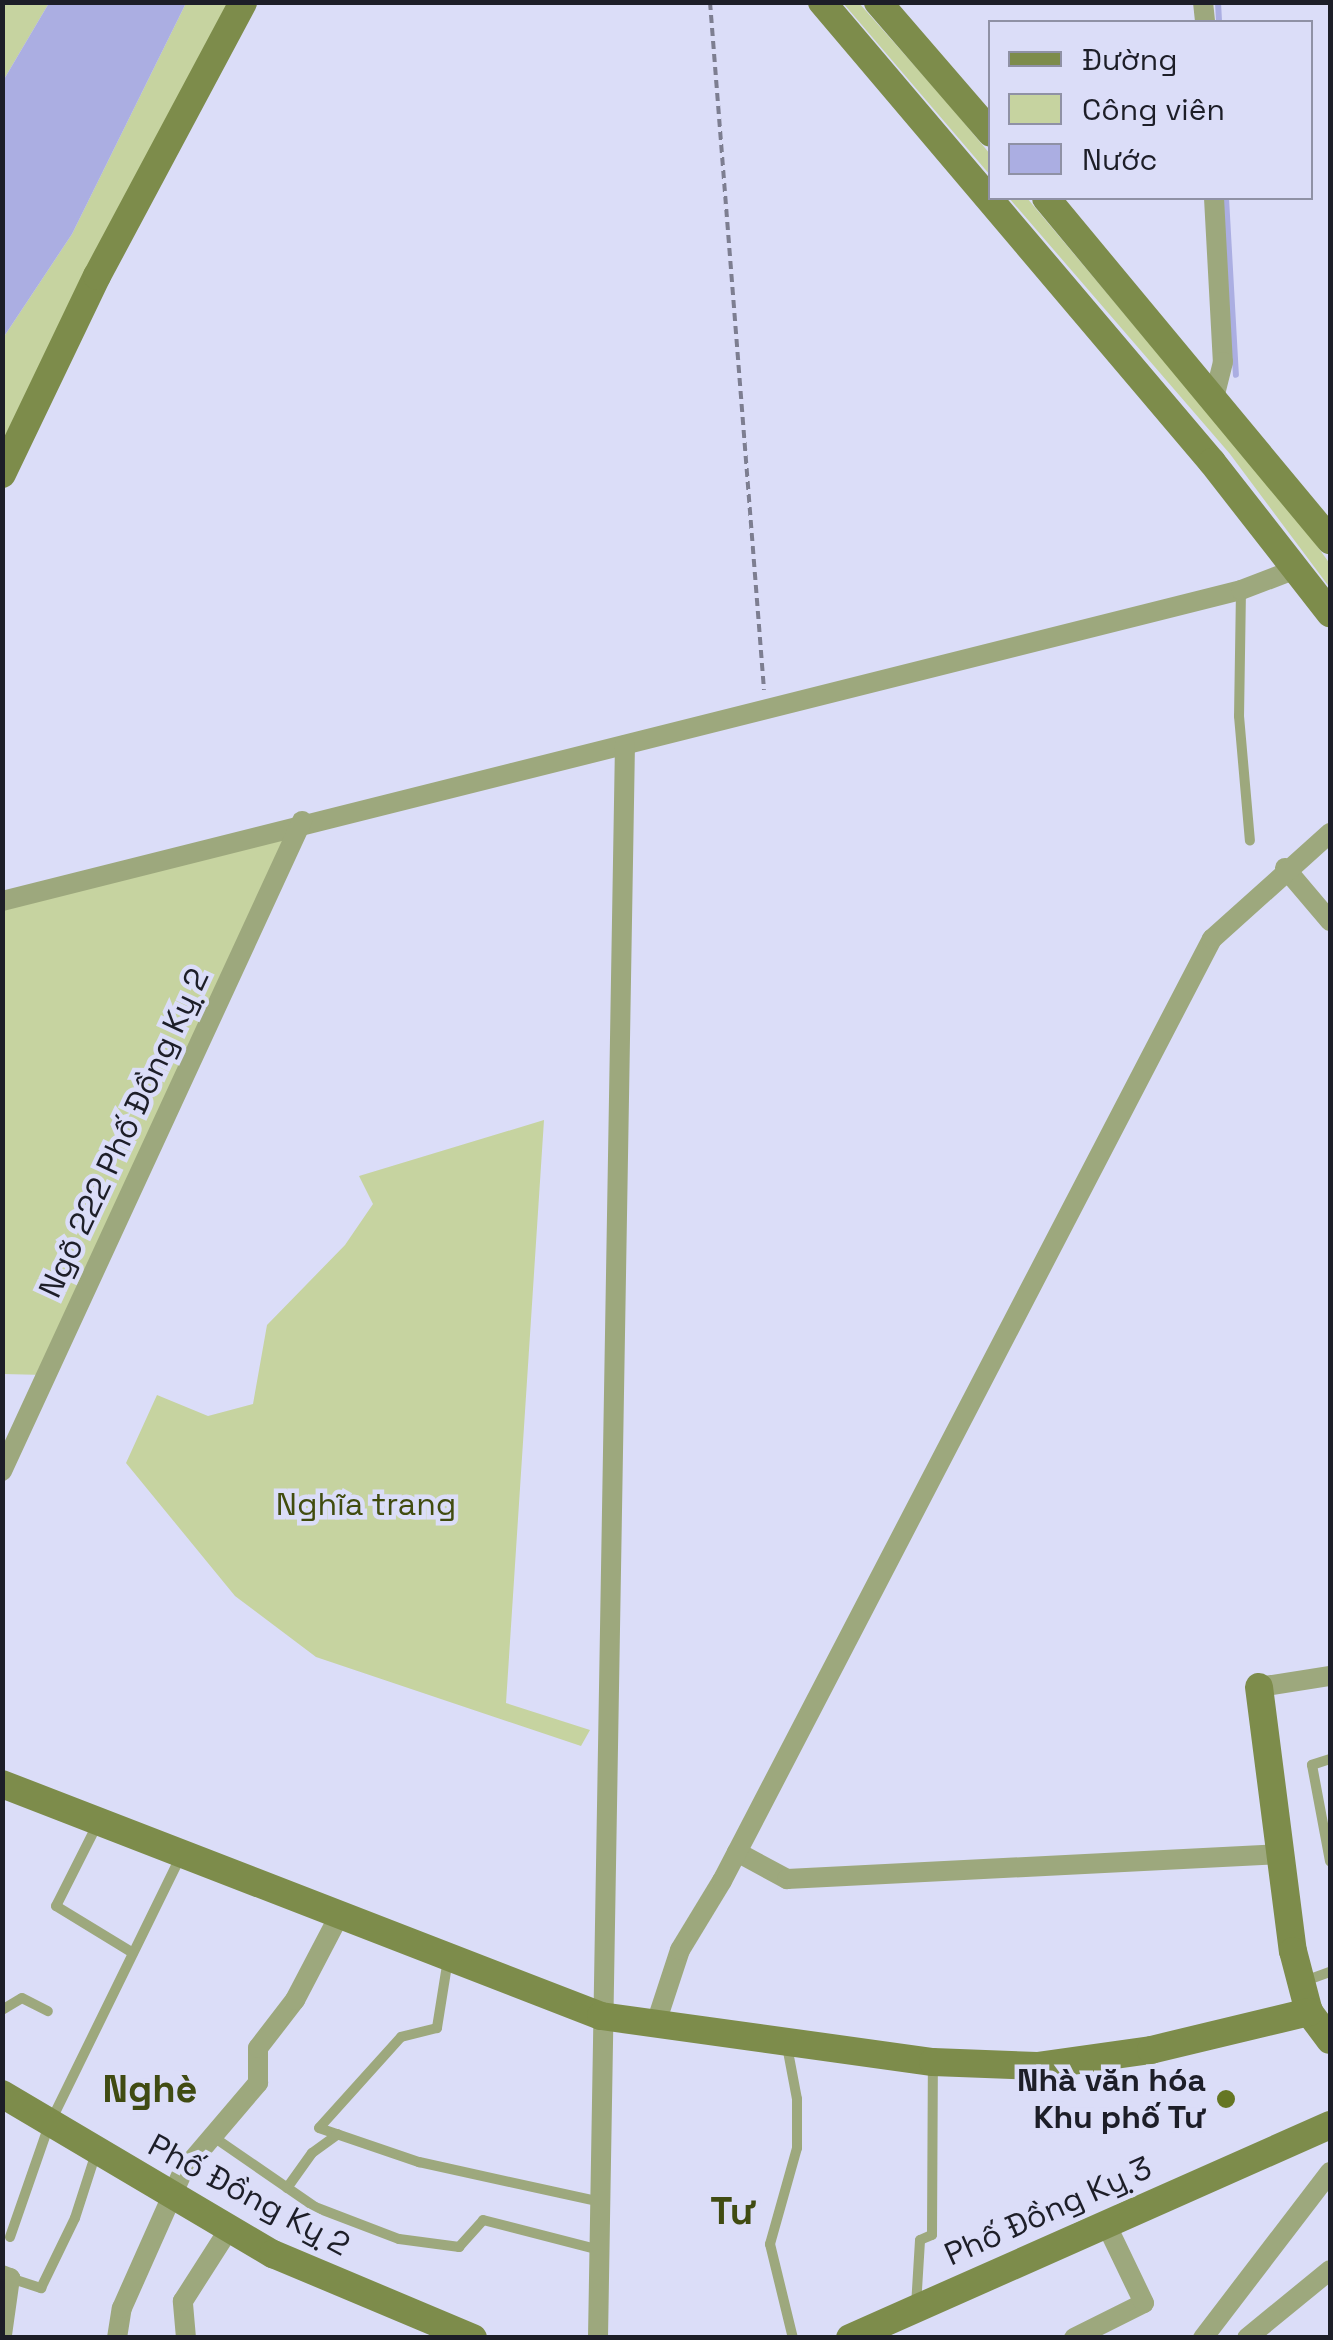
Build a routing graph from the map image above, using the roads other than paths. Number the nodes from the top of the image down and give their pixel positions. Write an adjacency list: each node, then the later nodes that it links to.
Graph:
1 (244, 2): 8 (street)
2 (822, 2): 10 (street)
3 (878, 2): 4 (street)
4 (988, 131)
5 (1048, 200): 7 (street)
6 (1214, 200): 7 (street)
7 (1215, 394): 9 (street)
8 (2, 474)
9 (1330, 540)
10 (1296, 568): 11 (street); 12 (street)
11 (1241, 590): 13 (street); 16 (lane)
12 (1330, 614)
13 (624, 745): 14 (street); 38 (street)
14 (302, 822): 18 (street); 20 (street, Ngõ 222 Phố Đồng Kỵ 2)
15 (1330, 833): 17 (street)
16 (1250, 841)
17 (1285, 868): 19 (street); 26 (street)
18 (2, 901)
19 (1330, 921)
20 (2, 1470)
21 (1330, 1676): 22 (street)
22 (1258, 1687): 28 (street)
23 (1330, 1760): 29 (lane)
24 (2, 1784): 25 (street)
25 (99, 1822): 27 (street); 31 (lane)
26 (738, 1852): 28 (street); 39 (street)
27 (181, 1854): 30 (street); 31 (lane)
28 (1281, 1854): 34 (street)
29 (1330, 1861)
30 (340, 1916): 32 (street); 47 (street)
31 (133, 1953): 45 (lane)
32 (448, 1958): 38 (street); 46 (lane)
33 (1330, 1972): 34 (lane)
34 (1302, 1983): 37 (street)
35 (2, 2010): 36 (lane)
36 (48, 2011)
37 (1309, 2012): 41 (street); 42 (street)
38 (602, 2016): 39 (street); 52 (street)
39 (656, 2023): 40 (street)
40 (786, 2040): 42 (street); 66 (lane)
41 (1330, 2040)
42 (932, 2062): 59 (lane)
43 (2, 2094): 45 (street, Phố Đồng Kỵ 2)
44 (1330, 2124): 53 (street, Phố Đồng Kỵ 3)
45 (49, 2125): 48 (street, Phố Đồng Kỵ 2); 55 (lane)
46 (338, 2134): 50 (lane); 52 (lane)
47 (215, 2138): 50 (lane); 51 (street)
48 (96, 2152): 51 (street, Phố Đồng Kỵ 2); 58 (lane)
49 (1330, 2172): 69 (street)
50 (287, 2188): 56 (lane)
51 (170, 2195): 54 (street, Phố Đồng Kỵ 2); 62 (street)
52 (602, 2202): 56 (street)
53 (1106, 2224): 59 (street, Phố Đồng Kỵ 3); 68 (street)
54 (229, 2230): 63 (street); 64 (street, Phố Đồng Kỵ 2)
55 (10, 2237)
56 (600, 2251): 65 (street)
57 (1330, 2270): 70 (street)
58 (6, 2277): 61 (street)
59 (916, 2308): 60 (street, Phố Đồng Kỵ 3)
60 (881, 2330): 67 (street, Phố Đồng Kỵ 3)
61 (2, 2335)
62 (117, 2338)
63 (186, 2338)
64 (474, 2338)
65 (598, 2338)
66 (792, 2338)
67 (850, 2338)
68 (1074, 2338)
69 (1203, 2338)
70 (1246, 2338)

